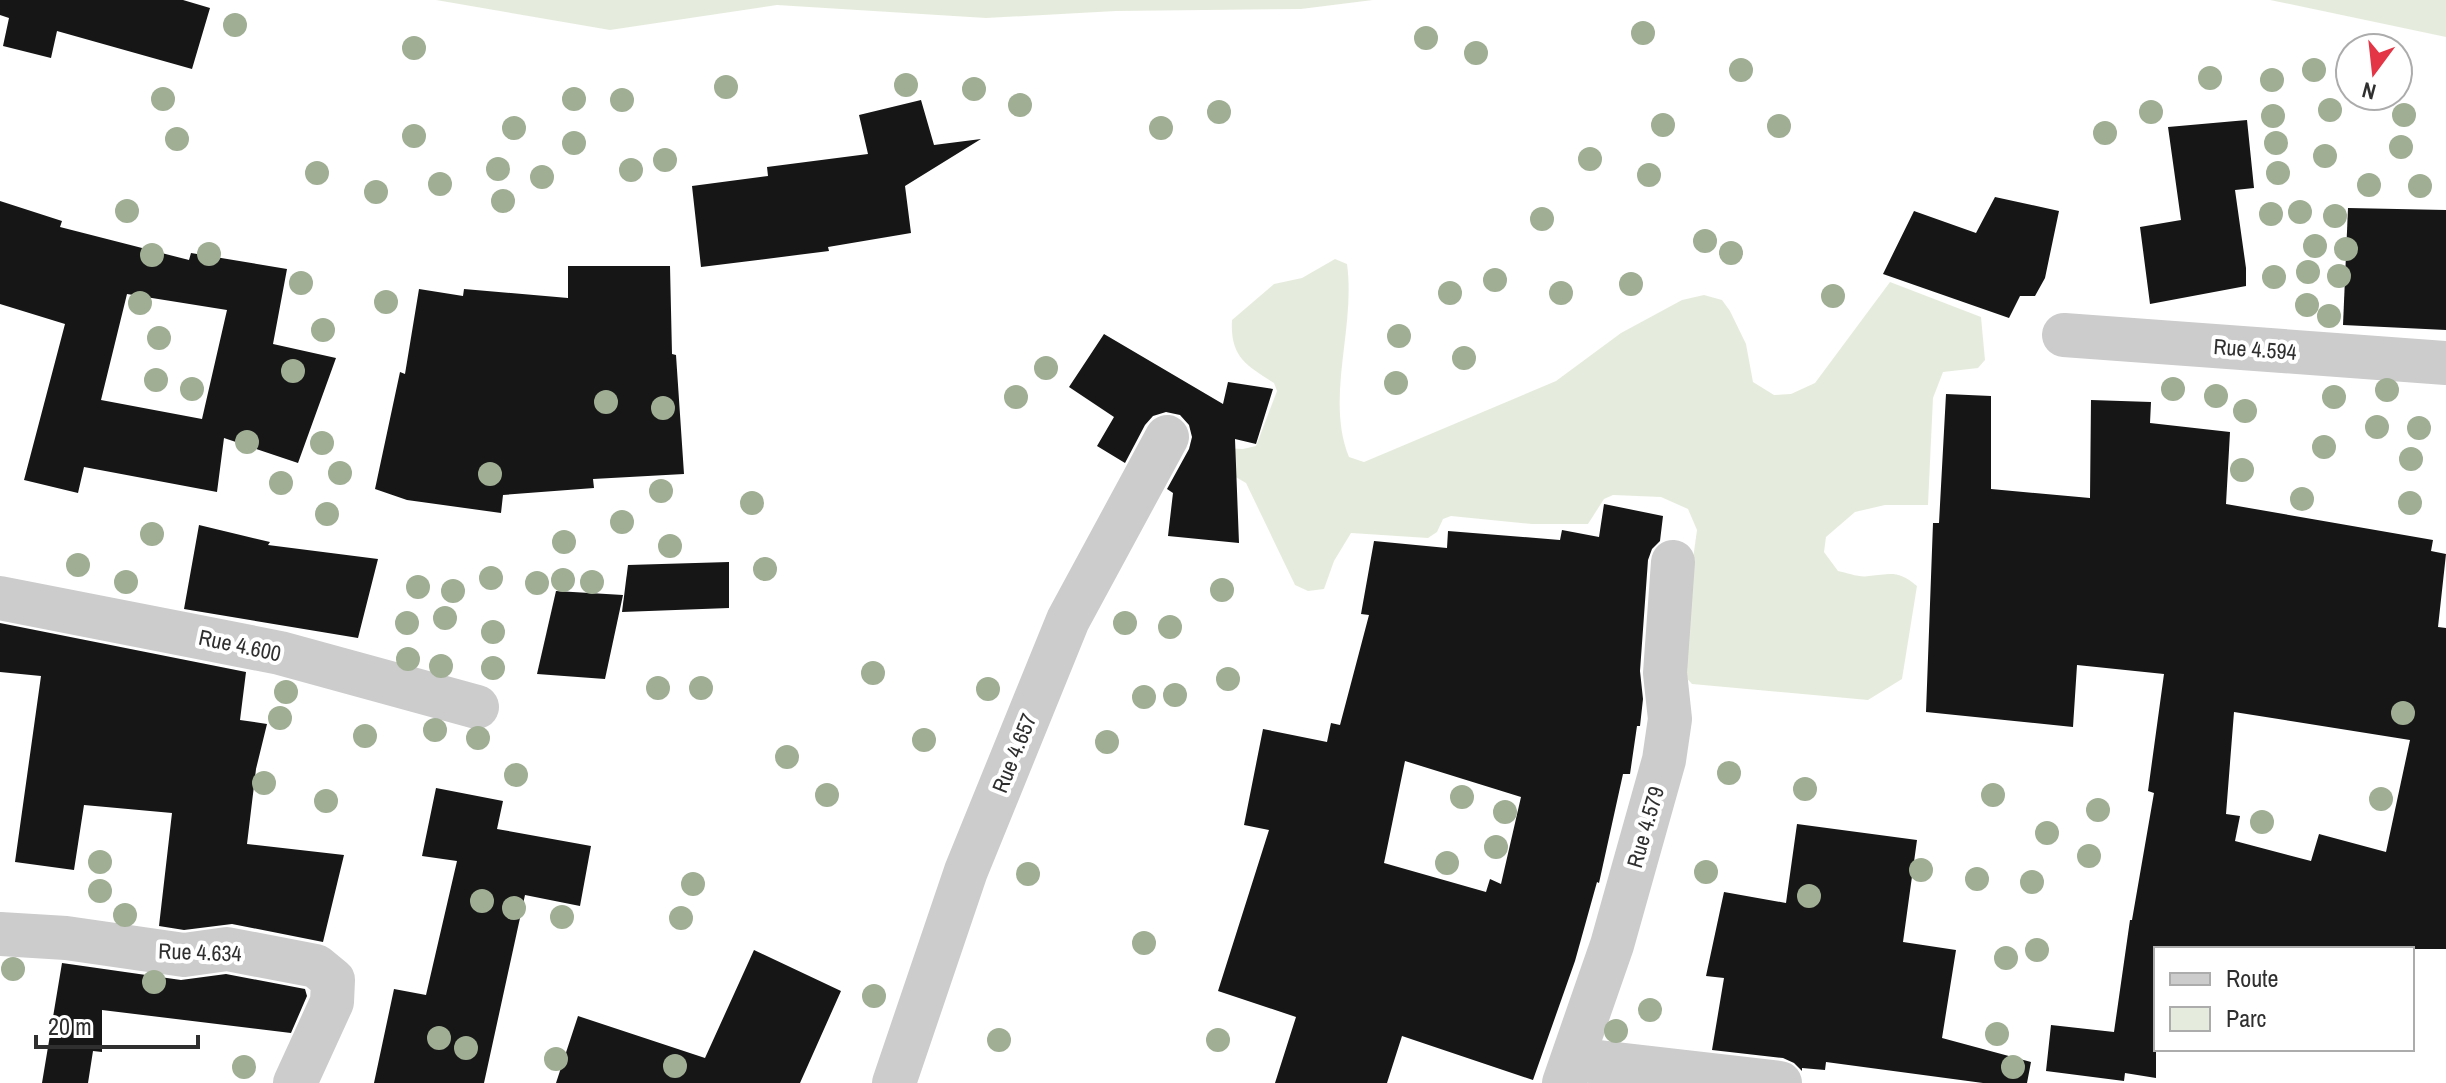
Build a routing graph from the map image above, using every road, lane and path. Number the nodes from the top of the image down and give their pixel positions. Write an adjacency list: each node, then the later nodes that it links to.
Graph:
1 (2064, 335): 2 (street, Rue 4.594)
2 (2446, 363)
3 (1167, 437): 10 (street, Rue 4.657)
4 (1673, 562): 8 (street, Rue 4.579)
5 (0, 598): 6 (street, Rue 4.600)
6 (477, 707)
7 (0, 934): 9 (street, Rue 4.634)
8 (1568, 1071): 11 (street)
9 (295, 1083)
10 (894, 1083)
11 (1780, 1083)

